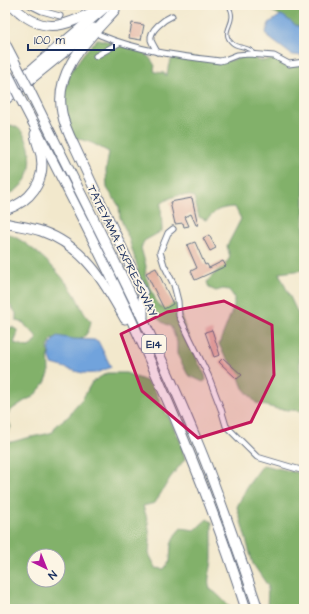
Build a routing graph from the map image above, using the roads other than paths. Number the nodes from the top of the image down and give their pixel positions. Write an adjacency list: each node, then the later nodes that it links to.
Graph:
1 (12, 5): 5 (highway)
2 (30, 5): 7 (street)
3 (56, 5): 6 (street)
4 (228, 5): 15 (lane)
5 (113, 6): 19 (highway); 20 (highway); 25 (highway)
6 (64, 7)
7 (60, 16)
8 (172, 16): 13 (street)
9 (100, 35): 10 (street)
10 (119, 43): 12 (street); 16 (street)
11 (5, 44): 25 (highway, TATEYAMA EXPRESSWAY / E14, bridge)
12 (144, 49): 13 (street); 14 (street)
13 (157, 52): 15 (street)
14 (143, 55)
15 (253, 55): 17 (street)
16 (96, 56)
17 (304, 62)
18 (6, 71): 21 (highway, TATEYAMA EXPRESSWAY / E14, bridge)
19 (5, 92)
20 (5, 100)
21 (33, 122): 22 (highway); 26 (highway, TATEYAMA EXPRESSWAY / E14)
22 (5, 210)
23 (5, 223): 26 (highway)
24 (173, 229): 27 (street)
25 (143, 321): 29 (highway, TATEYAMA EXPRESSWAY / E14)
26 (162, 387): 28 (highway, TATEYAMA EXPRESSWAY / E14)
27 (304, 471)
28 (246, 609)
29 (258, 609)

